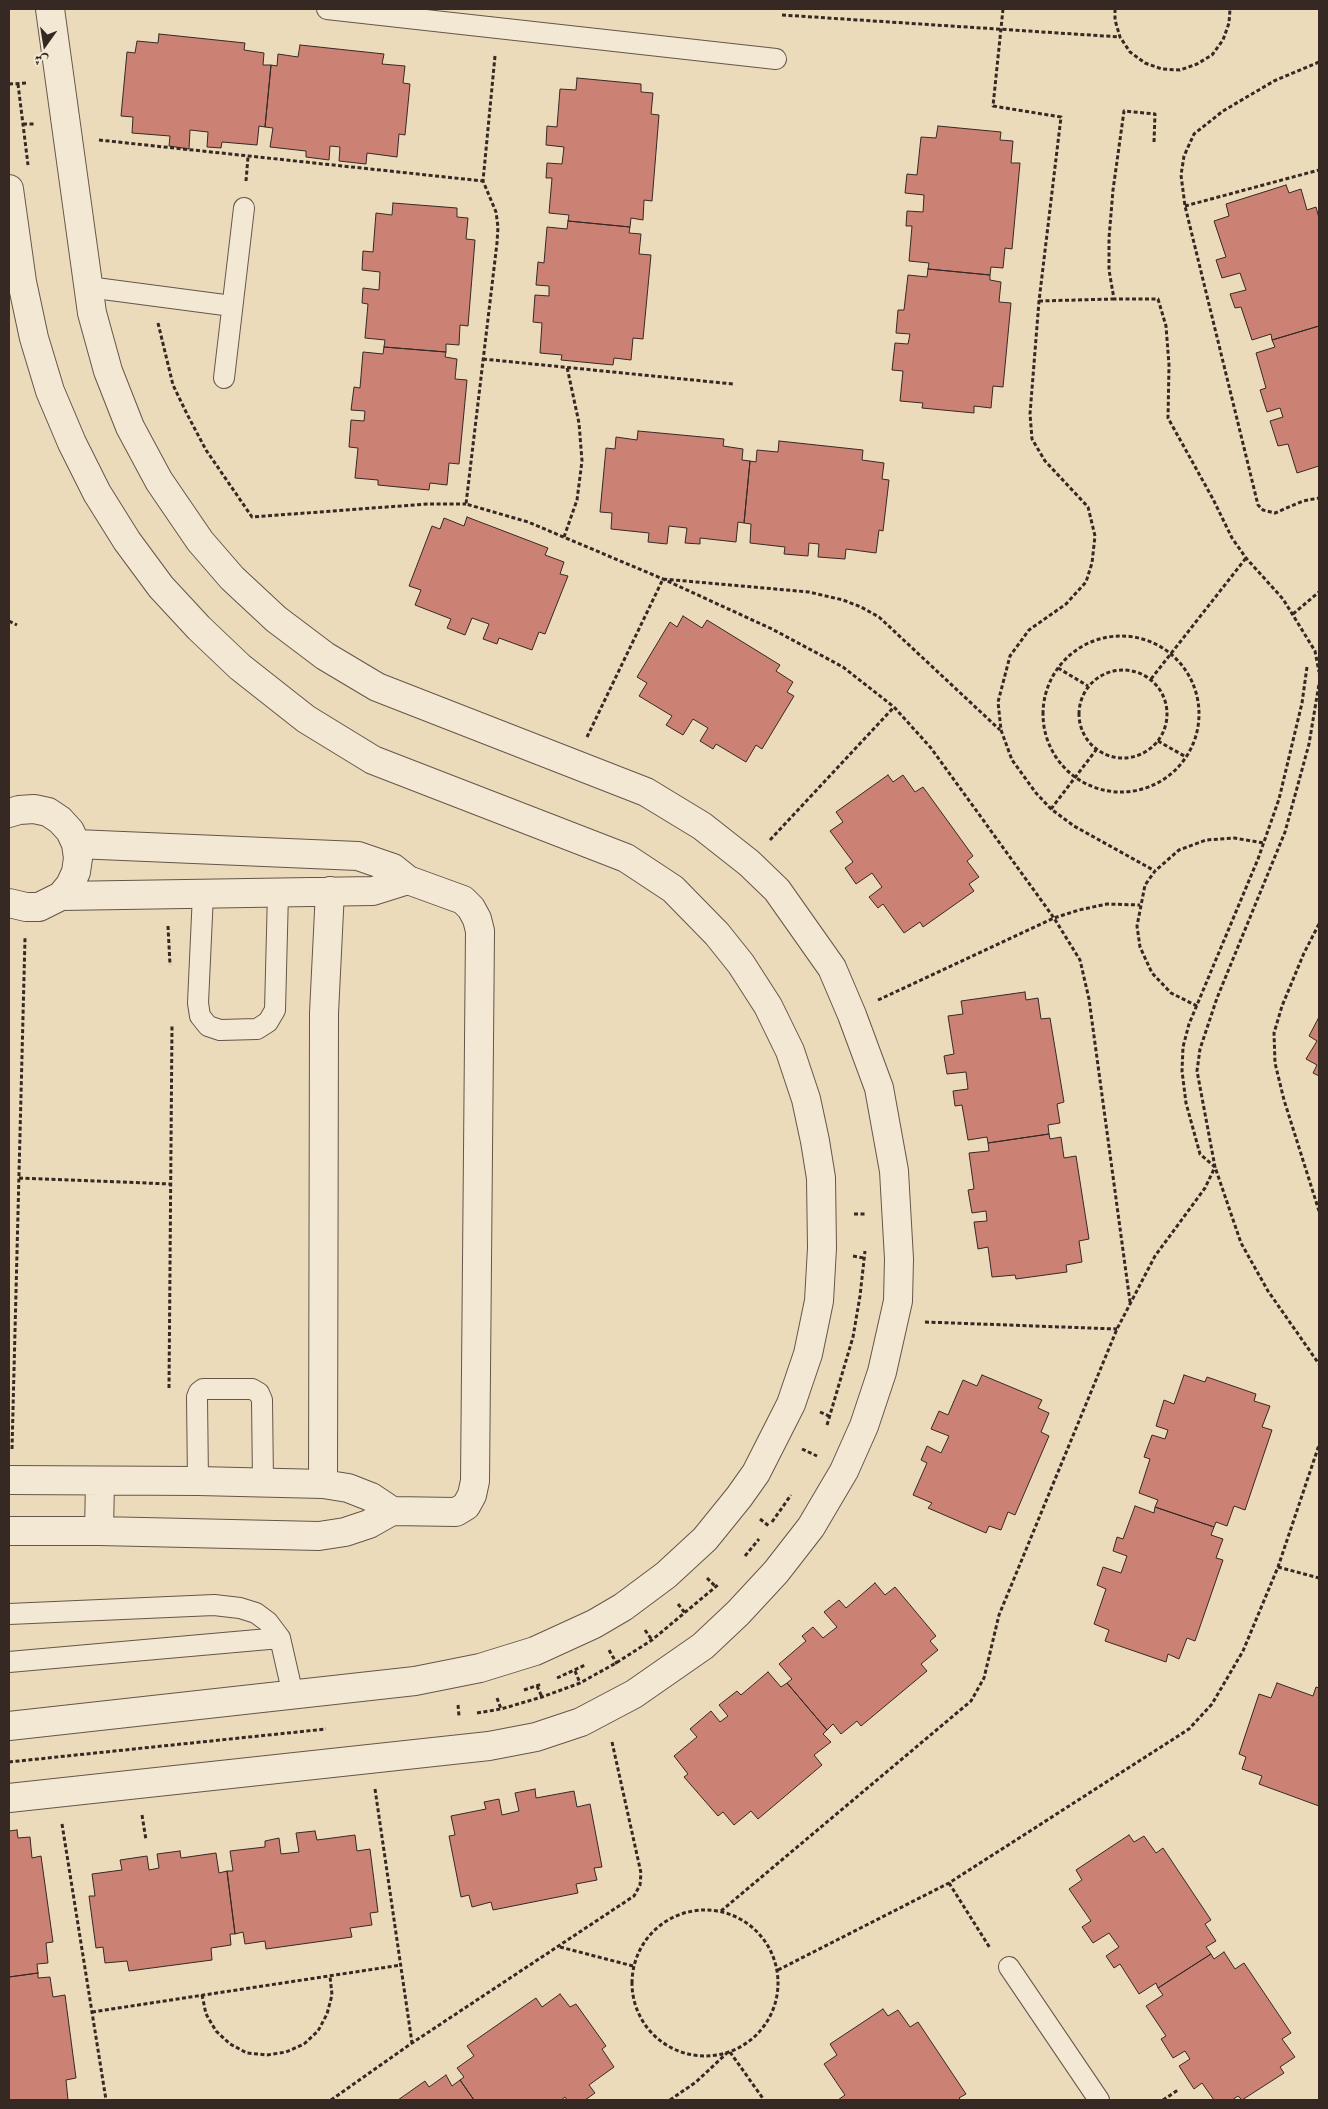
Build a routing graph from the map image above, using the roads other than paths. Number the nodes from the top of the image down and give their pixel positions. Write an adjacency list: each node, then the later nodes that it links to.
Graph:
1 (50, 9): 6 (street)
2 (327, 9): 3 (lane)
3 (776, 59)
4 (9, 188): 28 (street)
5 (244, 208): 7 (lane)
6 (88, 287): 7 (lane); 30 (street)
7 (232, 306): 8 (lane)
8 (224, 378)
9 (9, 813): 10 (street)
10 (76, 844): 11 (street); 15 (street)
11 (408, 880): 12 (street); 22 (street)
12 (330, 891): 13 (street); 21 (street)
13 (278, 893): 14 (street); 14 (lane)
14 (203, 894): 15 (street)
15 (61, 896): 16 (street)
16 (17, 905)
17 (10, 1480): 18 (street)
18 (100, 1481): 19 (street); 24 (street)
19 (198, 1481): 20 (street); 20 (lane)
20 (263, 1482): 21 (street)
21 (323, 1484): 22 (street)
22 (392, 1511): 24 (street)
23 (9, 1531): 24 (street)
24 (99, 1531)
25 (9, 1614): 26 (lane)
26 (280, 1638): 27 (lane); 28 (lane)
27 (9, 1662)
28 (293, 1695): 29 (street)
29 (9, 1726)
30 (9, 1798)
31 (1011, 1970): 32 (lane)
32 (1099, 2100)

